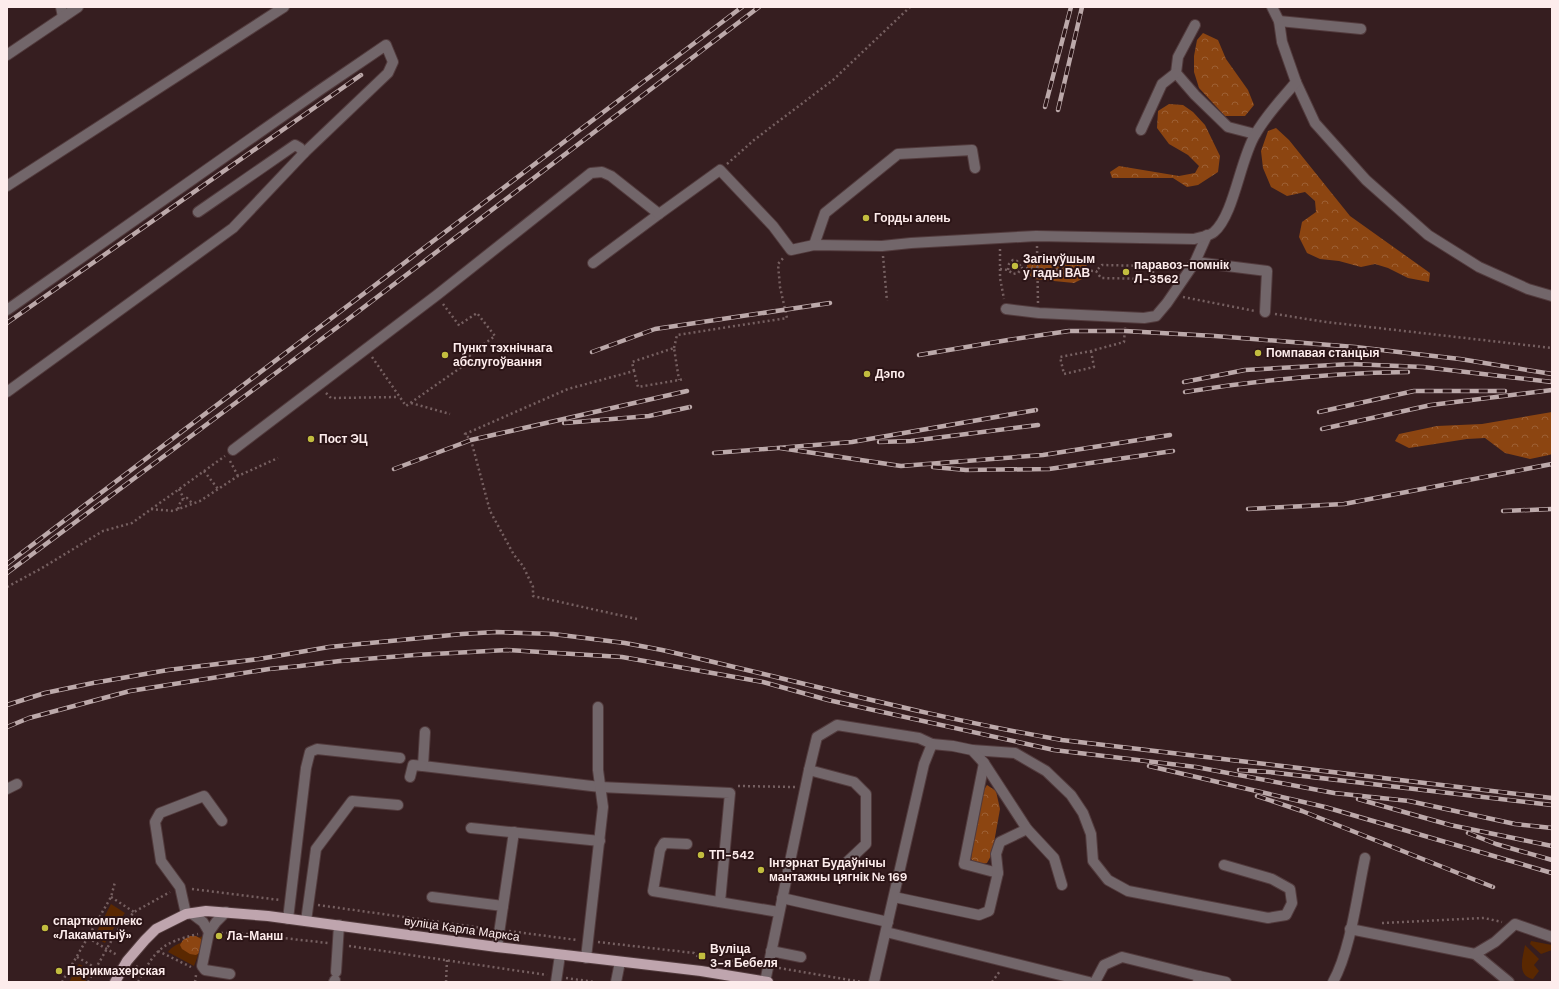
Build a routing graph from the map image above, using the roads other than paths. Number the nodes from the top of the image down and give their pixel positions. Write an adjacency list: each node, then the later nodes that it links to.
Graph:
1 (78, 7): 4 (street)
2 (284, 7): 15 (street)
3 (1272, 7): 5 (street)
4 (62, 12): 8 (street)
5 (1279, 21): 7 (street); 10 (street)
6 (1195, 25): 9 (street)
7 (1361, 30)
8 (7, 55)
9 (1176, 73): 11 (street); 12 (street)
10 (1296, 82): 12 (street); 22 (street)
11 (1141, 130)
12 (1255, 134): 18 (street)
13 (304, 153): 16 (street); 23 (street); 26 (street)
14 (975, 168): 19 (street)
15 (7, 186)
16 (198, 212)
17 (659, 214): 19 (street); 21 (street); 27 (street)
18 (1207, 235): 19 (street); 20 (street)
19 (814, 245)
20 (1195, 262): 24 (street); 25 (street)
21 (593, 263)
22 (1552, 296)
23 (7, 310)
24 (1006, 310)
25 (1265, 312)
26 (7, 392)
27 (233, 450)
28 (598, 707): 38 (street)
29 (425, 732): 34 (street)
30 (932, 744): 31 (street); 35 (street); 53 (street)
31 (972, 750): 33 (street); 49 (street)
32 (400, 758): 60 (street)
33 (984, 763): 43 (street); 50 (street)
34 (423, 766): 36 (street); 38 (street)
35 (809, 770): 48 (street); 54 (street)
36 (410, 778)
37 (17, 784): 39 (street)
38 (600, 787): 45 (street); 55 (street)
39 (7, 789)
40 (398, 805): 61 (street)
41 (222, 821): 59 (street)
42 (470, 828): 44 (street)
43 (1027, 829): 50 (street); 51 (street)
44 (514, 832): 45 (street); 56 (street)
45 (600, 841): 73 (street)
46 (688, 844): 55 (street)
47 (1365, 858): 64 (street)
48 (847, 862)
49 (1224, 865)
50 (998, 873): 53 (street)
51 (1062, 885)
52 (432, 897): 56 (street)
53 (894, 897): 62 (street)
54 (782, 898): 58 (street); 62 (street)
55 (720, 902): 58 (street)
56 (503, 906): 68 (street)
57 (226, 912): 59 (main road, вуліца Карла Маркса); 60 (main road, вуліца Карла Маркса); 65 (street)
58 (779, 912): 69 (street)
59 (189, 913): 65 (street); 79 (main road, вуліца Карла Маркса)
60 (288, 919): 61 (main road, вуліца Карла Маркса)
61 (306, 922): 63 (main road, вуліца Карла Маркса)
62 (888, 922): 66 (street)
63 (339, 925): 68 (main road, вуліца Карла Маркса); 76 (street)
64 (1350, 929): 71 (street); 86 (street)
65 (209, 932): 75 (street)
66 (886, 932): 82 (street); 83 (street)
67 (1552, 937): 71 (street)
68 (497, 947): 70 (main road, вуліца Карла Маркса)
69 (771, 952): 72 (street); 81 (street)
70 (560, 954): 73 (main road, вуліца Карла Маркса); 77 (street)
71 (1476, 954): 87 (street)
72 (801, 957)
73 (586, 958): 74 (main road, вуліца Карла Маркса)
74 (620, 962): 80 (street); 81 (main road, вуліца Карла Маркса)
75 (230, 974)
76 (335, 978)
77 (556, 979)
78 (1199, 979): 84 (street); 85 (street)
79 (115, 982)
80 (616, 982)
81 (766, 982)
82 (874, 982)
83 (1089, 982)
84 (1095, 982)
85 (1226, 982)
86 (1333, 982)
87 (1509, 982)

